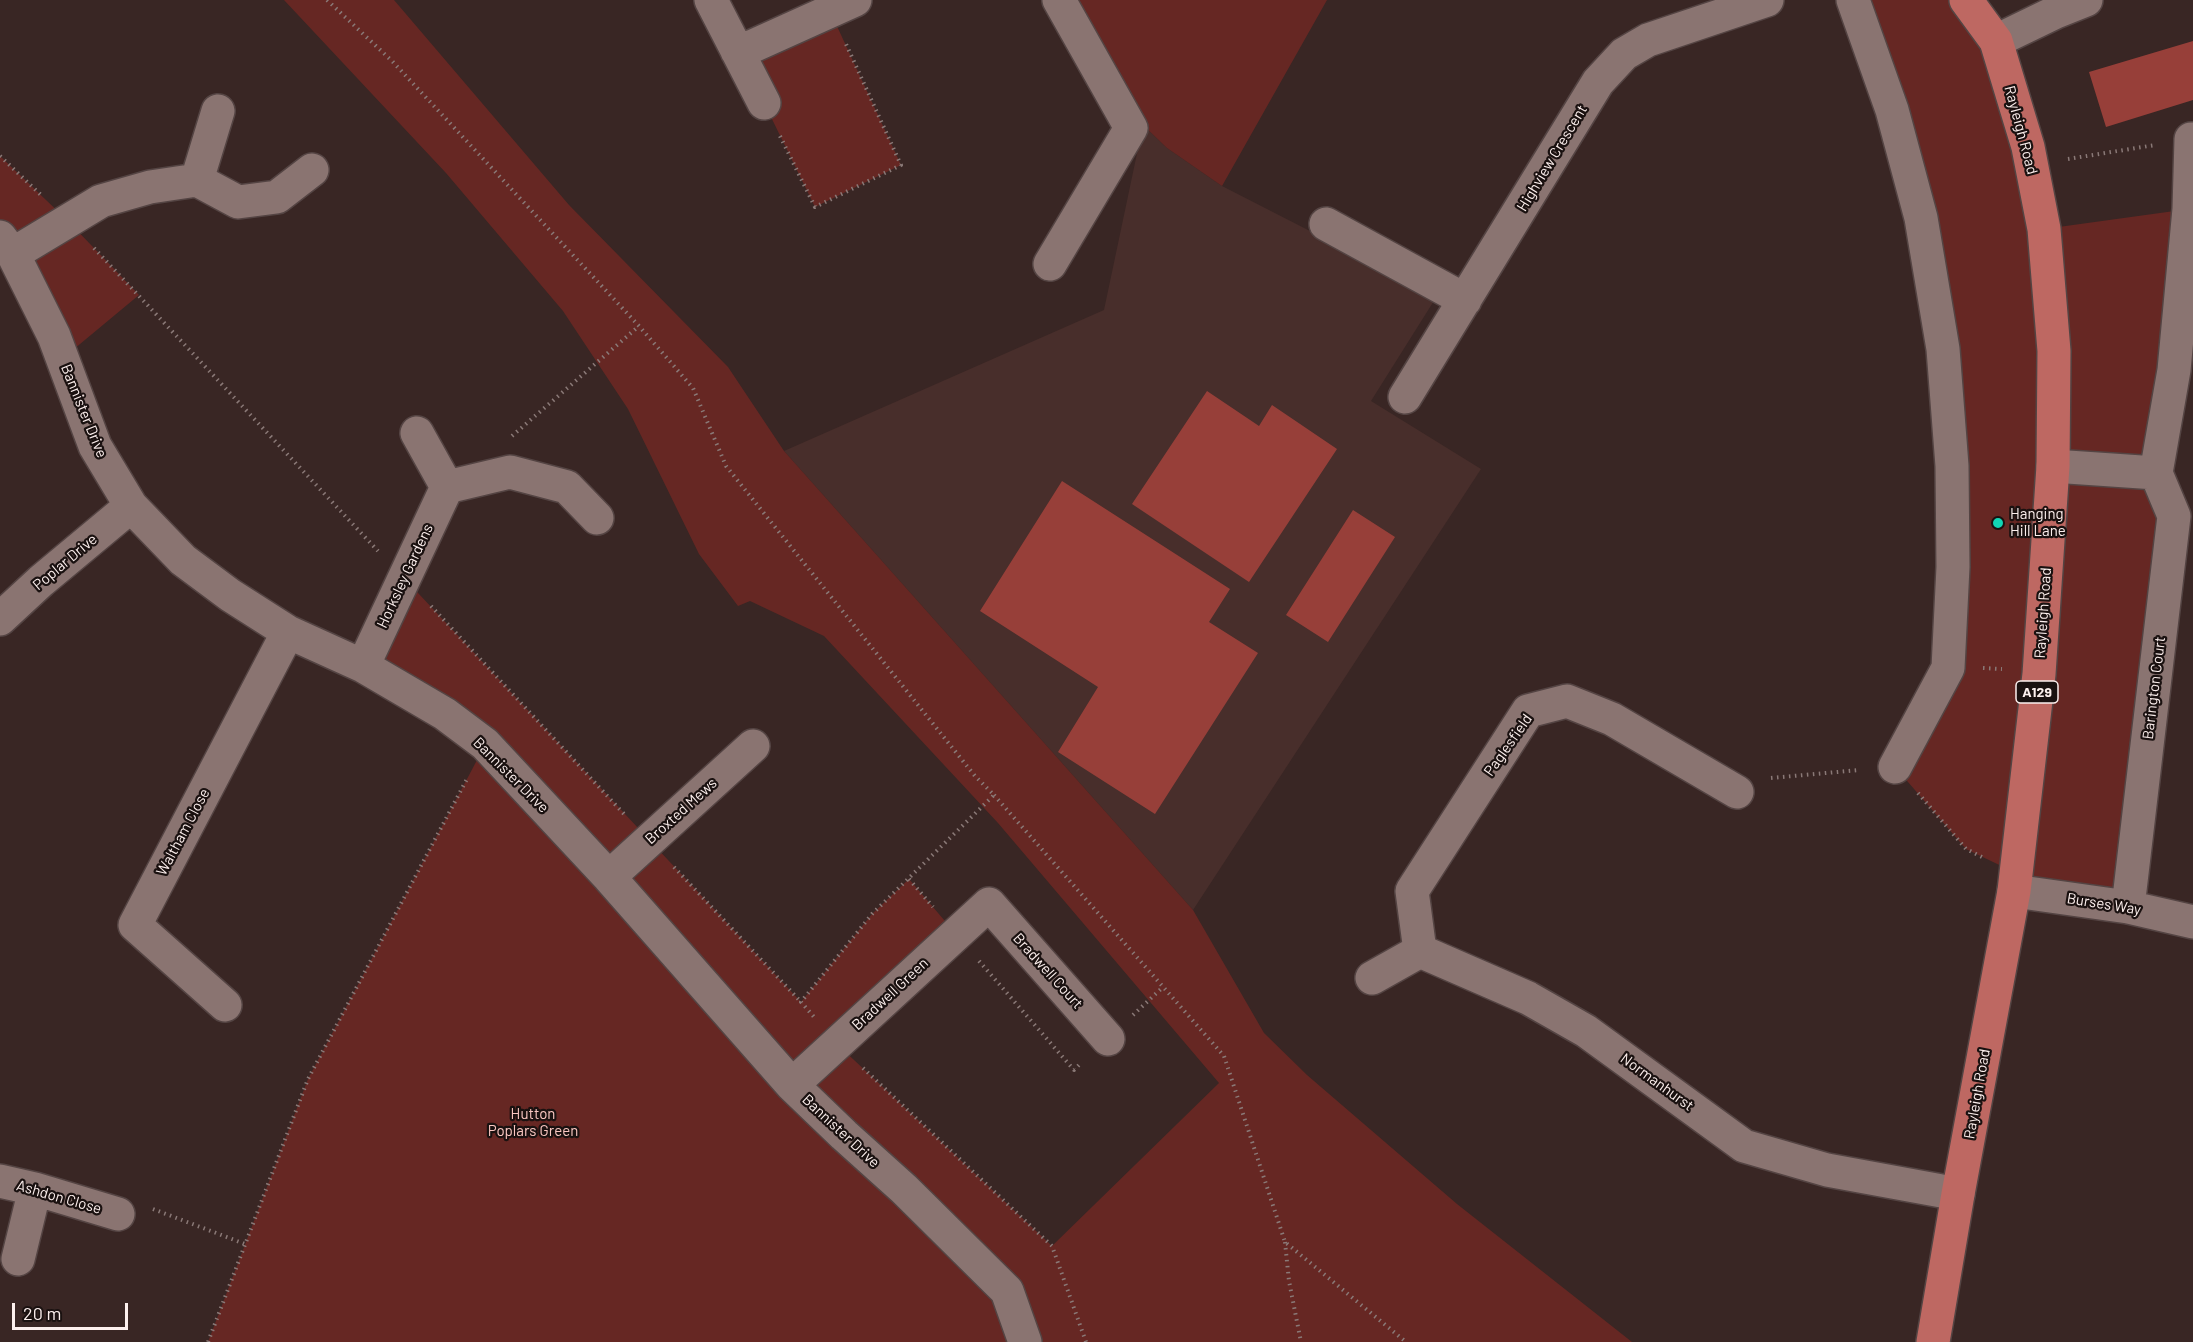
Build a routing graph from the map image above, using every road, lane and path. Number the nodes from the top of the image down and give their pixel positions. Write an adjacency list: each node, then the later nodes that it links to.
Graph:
1 (327, 0): 23 (path)
2 (711, 0): 10 (street)
3 (1059, 0): 21 (street)
4 (1767, 0): 22 (street, Highview Crescent)
5 (1853, 0): 37 (street)
6 (1966, 0): 9 (main road, Rayleigh Road / A129)
7 (2086, 0): 9 (street)
8 (842, 5): 10 (street); 11 (path)
9 (1996, 41): 15 (main road, Rayleigh Road / A129)
10 (737, 51): 11 (street)
11 (764, 103)
12 (218, 111): 17 (street)
13 (0, 156): 18 (path)
14 (2192, 160): 15 (path); 24 (street)
15 (2031, 166): 27 (main road, Rayleigh Road / A129)
16 (312, 170): 17 (street)
17 (197, 180): 18 (street)
18 (68, 221): 20 (street); 33 (path)
19 (1326, 224): 22 (street)
20 (7, 245): 31 (street, Bannister Drive)
21 (1050, 264)
22 (1465, 300): 25 (street, Highview Crescent)
23 (639, 326): 28 (path); 43 (path)
24 (2183, 371): 29 (street)
25 (1405, 397)
26 (417, 433): 30 (street)
27 (2053, 466): 29 (street); 38 (main road, Rayleigh Road / A129)
28 (510, 472): 30 (street); 32 (street)
29 (2156, 473): 48 (street, Barington Court)
30 (447, 487): 33 (street, Horksley Gardens)
31 (131, 506): 34 (street, Poplar Drive); 35 (street, Bannister Drive)
32 (597, 518)
33 (404, 578): 36 (street, Horksley Gardens); 44 (path)
34 (0, 619)
35 (288, 632): 36 (street, Bannister Drive); 53 (street, Waltham Close)
36 (363, 666): 39 (street, Bannister Drive)
37 (1948, 668): 38 (path); 41 (street)
38 (2039, 674): 46 (main road, Rayleigh Road / A129)
39 (485, 744): 45 (street, Bannister Drive); 62 (path)
40 (753, 746): 44 (street, Broxted Mews)
41 (1895, 767)
42 (1737, 792): 50 (street, Paglesfield)
43 (994, 795): 52 (path); 61 (path)
44 (649, 840): 45 (street, Broxted Mews); 52 (path)
45 (609, 877): 56 (street, Bannister Drive)
46 (2014, 891): 48 (street, Burses Way); 59 (main road, Rayleigh Road / A129)
47 (989, 904): 54 (street, Bradwell Court); 55 (street, Bradwell Green)
48 (2128, 907): 49 (street, Burses Way)
49 (2193, 922)
50 (1420, 951): 51 (street); 59 (street, Normanhurst)
51 (1372, 978)
52 (801, 1002): 55 (path)
53 (225, 1005)
54 (1108, 1039)
55 (837, 1044): 56 (street, Bradwell Green); 66 (path)
56 (792, 1085): 65 (street, Bannister Drive)
57 (0, 1181): 58 (street, Ashdon Close)
58 (35, 1189): 60 (street, Ashdon Close); 63 (street)
59 (1958, 1194): 69 (main road, Rayleigh Road / A129)
60 (118, 1214): 62 (path)
61 (1285, 1242): 67 (path); 68 (path)
62 (245, 1244): 64 (path)
63 (18, 1259)
64 (208, 1342)
65 (1025, 1342)
66 (1086, 1342)
67 (1301, 1342)
68 (1406, 1342)
69 (1934, 1342)

